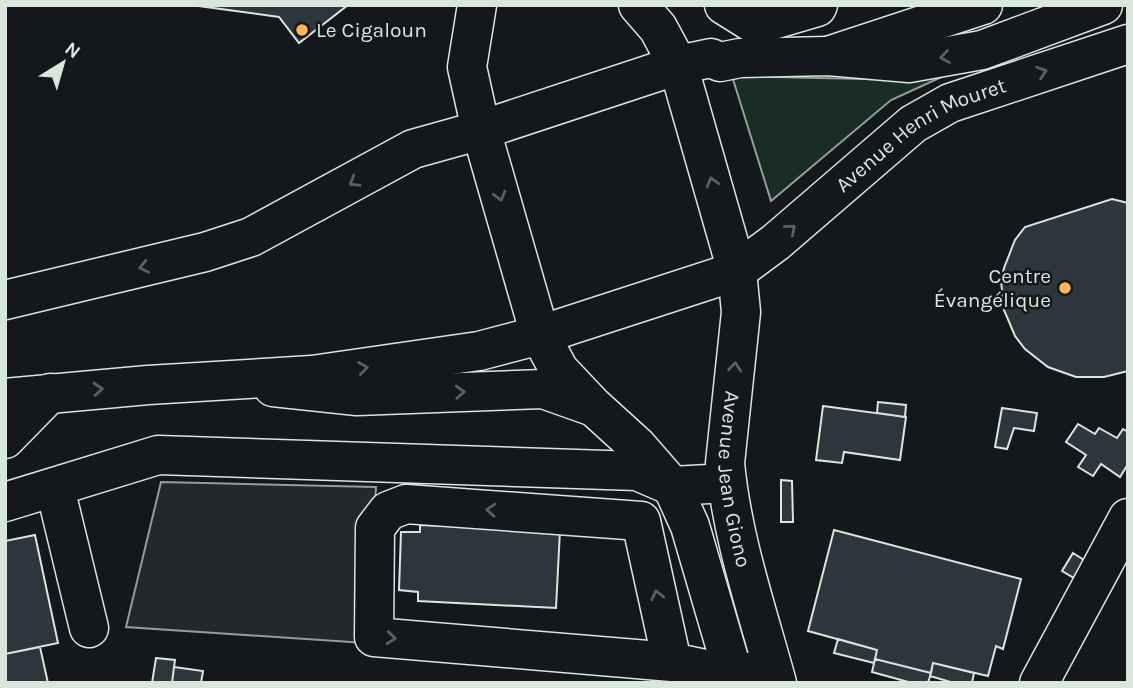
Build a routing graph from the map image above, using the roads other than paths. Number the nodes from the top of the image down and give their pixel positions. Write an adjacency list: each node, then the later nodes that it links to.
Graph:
1 (477, 5): 10 (main road, Avenue Jean Giono)
2 (638, 5): 9 (main road, Avenue Jean Giono)
3 (724, 5): 4 (main road)
4 (818, 5)
5 (983, 5): 8 (main road)
6 (1103, 5): 8 (main road, Avenue Henri Mouret, one-way to 8)
7 (1128, 44): 11 (main road, Avenue Henri Mouret, one-way to 7)
8 (828, 57): 9 (main road, Avenue Henri Mouret)
9 (678, 65): 10 (main road, Avenue Henri Mouret); 11 (main road, Avenue Jean Giono, one-way to 9)
10 (481, 130): 12 (main road, Avenue Henri Mouret, one-way to 12); 13 (main road, Avenue Jean Giono, one-way to 13)
11 (737, 271): 13 (main road, Avenue Henri Mouret); 19 (main road, Avenue Jean Giono, one-way to 11)
12 (5, 300)
13 (540, 335): 14 (main road, Avenue Henri Mouret, one-way to 13); 17 (main road, Avenue Jean Giono)
14 (222, 380): 15 (main road, one-way to 14); 17 (main road, one-way to 17)
15 (50, 393): 16 (main road); 18 (main road)
16 (5, 398)
17 (593, 406): 20 (main road, Avenue Jean Giono)
18 (5, 439)
19 (727, 483): 20 (main road); 26 (main road, Avenue Jean Giono)
20 (672, 486): 21 (main road); 27 (main road, Avenue Jean Giono)
21 (55, 488): 22 (main road); 24 (main road)
22 (5, 502)
23 (1128, 518): 28 (main road)
24 (89, 628)
25 (671, 662): 25 (main road, one-way to 25); 27 (main road)
26 (774, 675): 27 (main road)
27 (735, 679)
28 (1039, 683)

